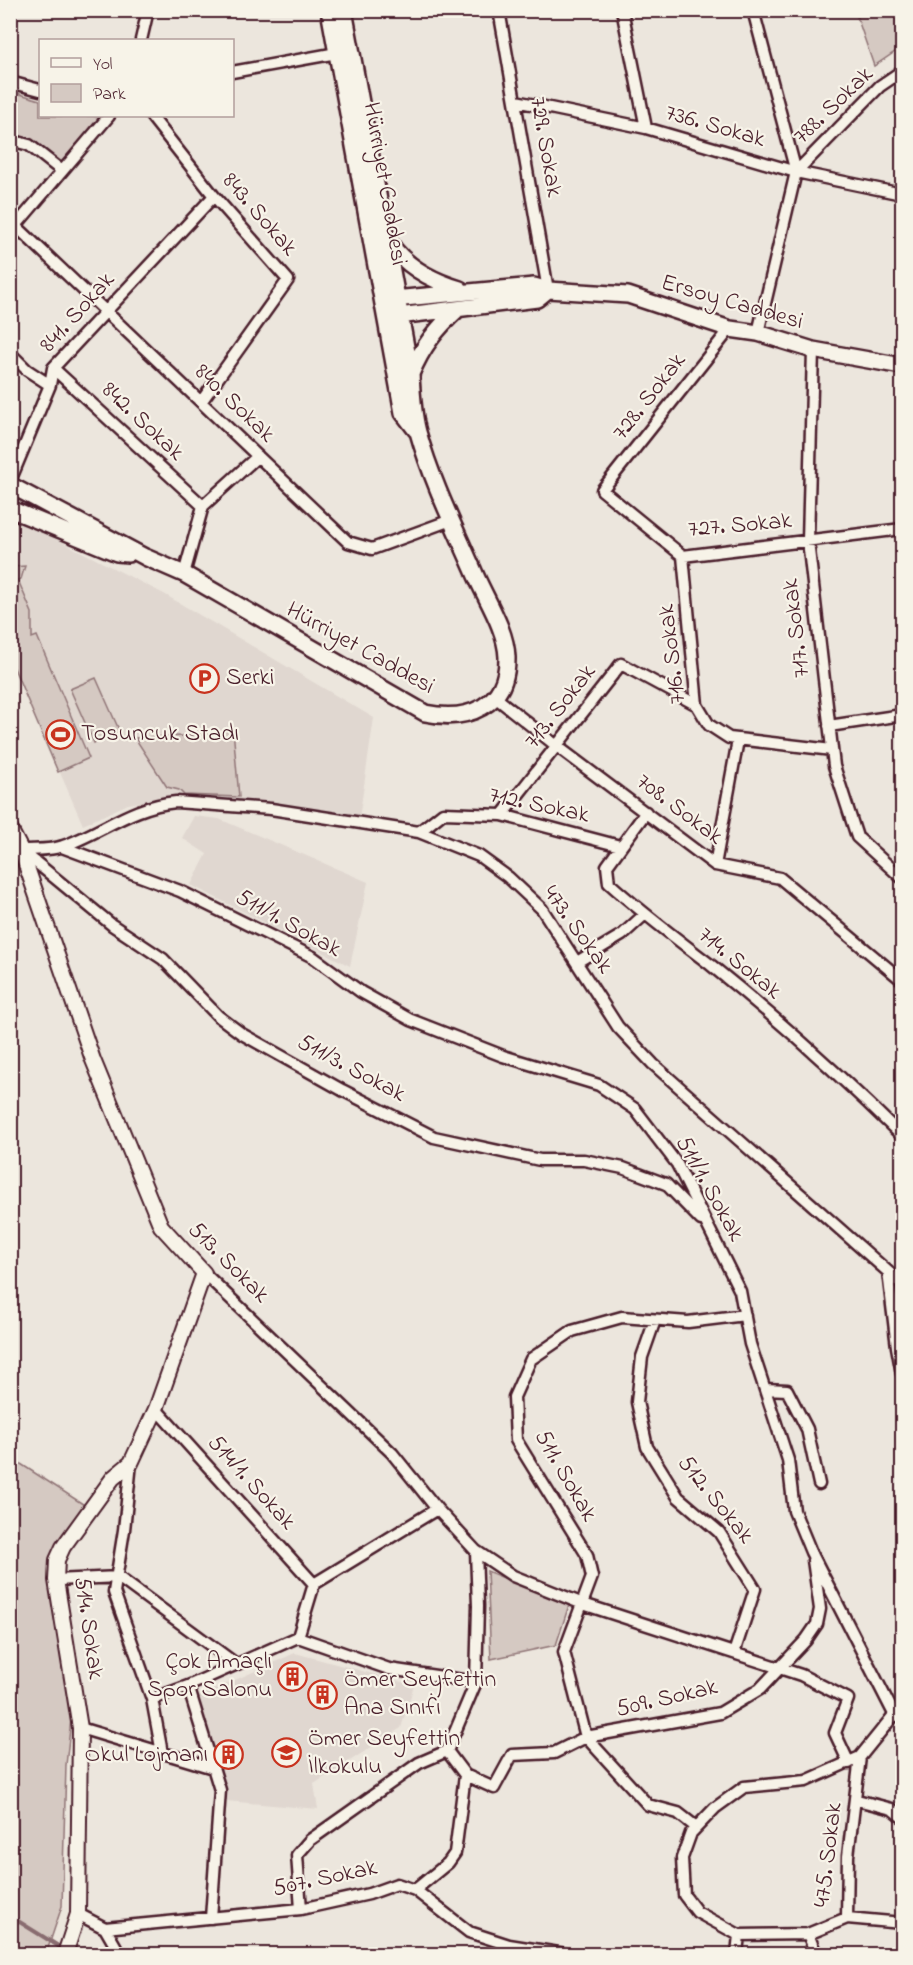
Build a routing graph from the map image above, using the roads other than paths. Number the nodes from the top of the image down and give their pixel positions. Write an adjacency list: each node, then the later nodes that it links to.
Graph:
1 (148, 10): 7 (street)
2 (329, 10): 8 (main road, Hürriyet Caddesi)
3 (344, 10): 23 (main road, Hürriyet Caddesi)
4 (499, 10): 13 (street, 729. Sokak)
5 (622, 10): 16 (street)
6 (753, 10): 19 (street)
7 (141, 39)
8 (337, 53): 10 (street); 26 (main road, Hürriyet Caddesi)
9 (903, 71): 19 (street, 788. Sokak)
10 (234, 72)
11 (10, 82): 12 (street)
12 (39, 90)
13 (516, 101): 16 (street, 736. Sokak); 24 (street, 729. Sokak)
14 (108, 117): 18 (street)
15 (152, 117): 21 (street, 843. Sokak)
16 (646, 128): 19 (street, 736. Sokak)
17 (10, 141): 18 (street)
18 (62, 171): 22 (street)
19 (796, 172): 20 (street, 736. Sokak); 31 (street)
20 (903, 194)
21 (214, 196): 28 (street, 841. Sokak); 38 (street, 843. Sokak)
22 (12, 227): 28 (street, 840. Sokak)
23 (387, 240): 25 (main road, Ersoy Caddesi); 26 (main road, Hürriyet Caddesi)
24 (548, 290): 25 (main road, Ersoy Caddesi); 27 (main road, Ersoy Caddesi); 30 (main road, Ersoy Caddesi)
25 (466, 291): 26 (main road, Ersoy Caddesi)
26 (390, 299): 29 (main road, Hürriyet Caddesi)
27 (458, 309): 29 (main road, Ersoy Caddesi); 36 (main road)
28 (106, 312): 35 (street, 841. Sokak); 38 (street, 840. Sokak)
29 (393, 316): 36 (main road, Hürriyet Caddesi); 39 (main road, Hürriyet Caddesi)
30 (730, 329): 31 (main road, Ersoy Caddesi); 42 (street, 728. Sokak)
31 (758, 333): 32 (main road, Ersoy Caddesi)
32 (813, 350): 34 (main road, Ersoy Caddesi); 47 (street, 717. Sokak)
33 (10, 353): 37 (street)
34 (903, 366)
35 (53, 368): 37 (street, 841. Sokak); 43 (street, 842. Sokak)
36 (411, 374): 39 (main road, Hürriyet Caddesi)
37 (50, 385): 41 (street, 841. Sokak)
38 (201, 402): 40 (street, 840. Sokak)
39 (418, 432): 45 (main road, Hürriyet Caddesi)
40 (258, 456): 43 (street); 45 (street, 840. Sokak)
41 (10, 483): 48 (main road)
42 (602, 490): 49 (street, 727. Sokak)
43 (202, 506): 50 (street)
44 (10, 509): 48 (main road)
45 (451, 520): 51 (main road, Hürriyet Caddesi)
46 (903, 529): 47 (street, 727. Sokak)
47 (808, 541): 49 (street, 727. Sokak); 54 (street, 717. Sokak)
48 (145, 556): 50 (main road, Hürriyet Caddesi)
49 (683, 556): 52 (street, 716. Sokak)
50 (184, 574): 51 (main road, Hürriyet Caddesi)
51 (495, 697): 56 (street, 708. Sokak)
52 (697, 705): 55 (street, 716. Sokak); 56 (street, 713. Sokak)
53 (903, 715): 54 (street)
54 (829, 726): 57 (street, 717. Sokak)
55 (738, 740): 57 (street, 716. Sokak); 65 (street)
56 (558, 747): 58 (street, 708. Sokak); 59 (street, 713. Sokak)
57 (832, 750): 66 (street, 717. Sokak)
58 (645, 812): 62 (street, 714. Sokak); 65 (street, 708. Sokak)
59 (502, 815): 61 (street, 712. Sokak); 62 (street, 712. Sokak)
60 (10, 829): 64 (street, 513. Sokak)
61 (419, 832): 63 (street, 473. Sokak); 68 (street, 473. Sokak)
62 (620, 846): 67 (street, 714. Sokak)
63 (62, 847): 64 (street, 473. Sokak); 71 (street, 511/1. Sokak)
64 (21, 850): 71 (street, 511/3. Sokak); 73 (street, 513. Sokak)
65 (715, 865): 69 (street, 708. Sokak)
66 (903, 878)
67 (644, 915): 68 (street); 70 (street, 714. Sokak)
68 (577, 962): 72 (street, 473. Sokak)
69 (903, 980)
70 (903, 1136)
71 (707, 1226): 75 (street, 511/1. Sokak)
72 (888, 1272): 74 (street, 473. Sokak); 77 (street)
73 (204, 1273): 79 (street, 514. Sokak); 82 (street, 513. Sokak)
74 (903, 1284)
75 (745, 1315): 76 (street); 78 (street, 511/1. Sokak)
76 (655, 1320): 88 (street, 511. Sokak); 90 (street, 512. Sokak)
77 (903, 1374)
78 (765, 1389): 81 (street); 84 (street, 511/1. Sokak)
79 (156, 1409): 80 (street, 514. Sokak); 87 (street, 514/1. Sokak)
80 (130, 1463): 85 (street); 86 (street, 514. Sokak)
81 (819, 1484)
82 (437, 1509): 83 (street, 513. Sokak); 87 (street)
83 (476, 1551): 88 (street, 513. Sokak); 93 (street)
84 (812, 1552): 92 (street, 509. Sokak); 97 (street, 511/1. Sokak)
85 (118, 1577): 86 (street); 91 (street); 95 (street)
86 (56, 1580): 98 (street, 514. Sokak)
87 (314, 1584): 89 (street)
88 (583, 1604): 90 (street); 99 (street, 511. Sokak)
89 (298, 1637): 91 (street); 93 (street)
90 (734, 1653): 92 (street)
91 (236, 1664): 94 (street)
92 (778, 1670): 99 (street, 509. Sokak); 103 (street)
93 (476, 1682): 100 (street)
94 (188, 1686): 95 (street); 104 (street)
95 (152, 1699): 101 (street)
96 (903, 1705): 97 (street)
97 (896, 1716): 102 (street)
98 (80, 1728): 101 (street); 111 (street, 514. Sokak)
99 (586, 1737): 105 (street); 108 (street)
100 (447, 1751): 105 (street); 110 (street)
101 (162, 1753): 104 (street)
102 (860, 1757): 103 (street); 106 (street, 475. Sokak)
103 (849, 1763): 108 (street)
104 (213, 1768): 112 (street)
105 (465, 1776): 109 (street)
106 (857, 1800): 107 (street); 113 (street, 475. Sokak)
107 (903, 1817)
108 (696, 1827): 117 (street)
109 (416, 1890): 110 (street, 507. Sokak); 118 (street)
110 (301, 1909): 112 (street, 507. Sokak)
111 (78, 1914): 115 (street); 119 (street, 514. Sokak)
112 (211, 1918): 115 (street, 507. Sokak)
113 (847, 1918): 114 (street); 116 (street, 475. Sokak)
114 (903, 1923)
115 (105, 1928): 120 (street)
116 (808, 1934): 117 (street, 475. Sokak); 123 (street)
117 (739, 1935): 122 (street)
118 (540, 1952): 121 (street)
119 (65, 1954)
120 (120, 1954)
121 (565, 1954)
122 (737, 1954)
123 (816, 1954)

